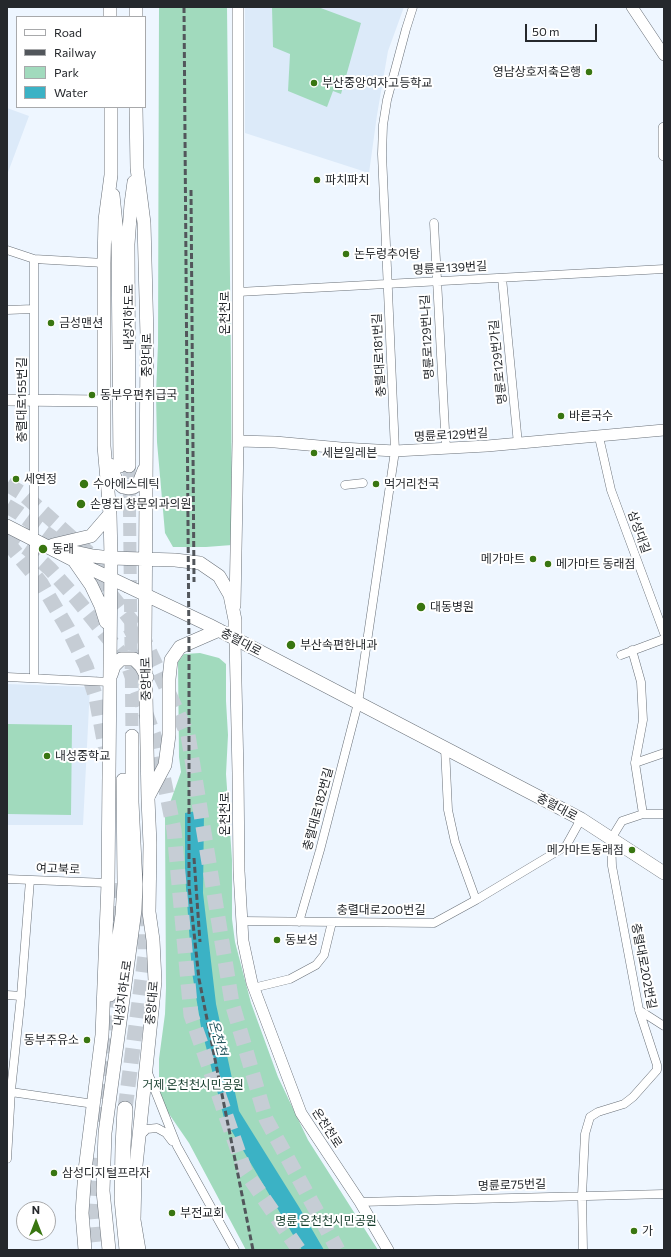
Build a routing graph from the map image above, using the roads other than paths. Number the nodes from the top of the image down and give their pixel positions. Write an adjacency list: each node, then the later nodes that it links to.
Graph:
1 (238, 7): 20 (street, 온천천로)
2 (413, 7): 19 (street, 충렬대로181번길)
3 (632, 7): 4 (street)
4 (664, 54)
5 (111, 108): 10 (main road)
6 (136, 108): 9 (main road, 중앙대로)
7 (664, 128): 8 (street)
8 (664, 155)
9 (137, 168): 12 (main road, 내성지하도로); 33 (main road, 중앙대로)
10 (111, 175): 12 (main road, 내성지하도로); 15 (main road)
11 (434, 223): 18 (street, 명륜로129번나길)
12 (123, 244): 34 (main road, 내성지하도로)
13 (7, 250): 14 (street)
14 (34, 259): 15 (street); 21 (street, 충렬대로155번길)
15 (104, 263): 25 (main road)
16 (664, 269): 17 (street, 명륜로139번길)
17 (502, 278): 18 (street, 명륜로139번길); 29 (street, 명륜로129번가길)
18 (436, 281): 19 (street, 명륜로139번길); 31 (street, 명륜로129번나길)
19 (388, 284): 20 (street, 명륜로139번길); 32 (street, 충렬대로181번길)
20 (238, 292): 28 (street, 온천천로)
21 (33, 309): 22 (street); 24 (street, 충렬대로155번길)
22 (7, 310)
23 (7, 400): 24 (street)
24 (34, 401): 25 (street); 39 (street, 충렬대로155번길)
25 (104, 401): 30 (main road)
26 (664, 430): 27 (street, 명륜로129번길)
27 (599, 437): 29 (street, 명륜로129번길); 46 (street, 삼성대길)
28 (238, 441): 32 (street, 명륜로129번길); 45 (street, 온천천로)
29 (518, 444): 31 (street, 명륜로129번길)
30 (104, 446): 33 (main road); 37 (main road)
31 (446, 449): 32 (street, 명륜로129번길)
32 (395, 451): 56 (street, 충렬대로181번길)
33 (146, 462): 42 (main road, 중앙대로)
34 (124, 466)
35 (363, 483): 36 (street)
36 (345, 485)
37 (110, 514): 39 (main road); 40 (main road)
38 (7, 526): 39 (main road, 충렬대로)
39 (40, 543): 40 (main road); 41 (main road, 충렬대로); 54 (street)
40 (111, 558): 42 (main road); 43 (main road)
41 (72, 559): 43 (main road, 충렬대로); 48 (main road)
42 (146, 560): 44 (main road, 중앙대로); 45 (main road)
43 (111, 578): 44 (main road, 충렬대로); 48 (main road)
44 (146, 594): 47 (main road, 충렬대로); 53 (main road, 중앙대로)
45 (235, 620): 47 (main road)
46 (664, 633)
47 (226, 634): 56 (main road, 충렬대로); 60 (main road); 70 (street, 온천천로)
48 (110, 635): 55 (main road)
49 (664, 639): 50 (street)
50 (632, 650): 51 (street); 59 (street)
51 (621, 655)
52 (7, 677): 54 (street)
53 (146, 677): 55 (main road); 60 (main road, 중앙대로)
54 (34, 678): 55 (street)
55 (110, 679): 68 (main road)
56 (358, 703): 57 (main road, 충렬대로); 71 (street, 충렬대로182번길)
57 (445, 748): 63 (main road, 충렬대로); 69 (street)
58 (664, 754): 59 (street)
59 (635, 763): 61 (street)
60 (148, 799): 79 (main road, 중앙대로)
61 (642, 814): 62 (street); 64 (street)
62 (664, 814)
63 (581, 819): 64 (main road, 충렬대로); 69 (street, 충렬대로200번길)
64 (611, 838): 65 (main road, 충렬대로); 76 (street, 충렬대로202번길)
65 (664, 873)
66 (7, 879): 67 (street, 여고북로)
67 (30, 880): 68 (street, 여고북로); 75 (street)
68 (108, 883): 78 (main road)
69 (476, 900): 72 (street, 충렬대로200번길)
70 (241, 921): 71 (street, 충렬대로200번길); 73 (street, 온천천로)
71 (299, 922): 72 (street, 충렬대로200번길)
72 (332, 922): 73 (street)
73 (253, 988): 88 (street, 온천천로)
74 (7, 995): 75 (street)
75 (21, 996): 80 (street)
76 (639, 1010): 77 (street); 87 (street, 충렬대로202번길)
77 (664, 1026)
78 (102, 1035): 81 (main road); 90 (main road, 내성지하도로)
79 (145, 1064): 83 (main road, 중앙대로); 84 (street)
80 (9, 1093): 81 (street); 85 (street)
81 (94, 1104): 89 (main road)
82 (125, 1109): 91 (highway)
83 (139, 1137): 84 (street); 92 (main road, 중앙대로)
84 (177, 1146): 93 (street)
85 (7, 1158)
86 (664, 1194): 87 (street, 명륜로75번길)
87 (582, 1195): 88 (street, 명륜로75번길); 95 (street, 충렬대로202번길)
88 (360, 1202): 94 (street, 온천천로)
89 (84, 1250)
90 (109, 1250)
91 (128, 1250)
92 (139, 1250)
93 (235, 1250)
94 (388, 1250)
95 (583, 1250)

